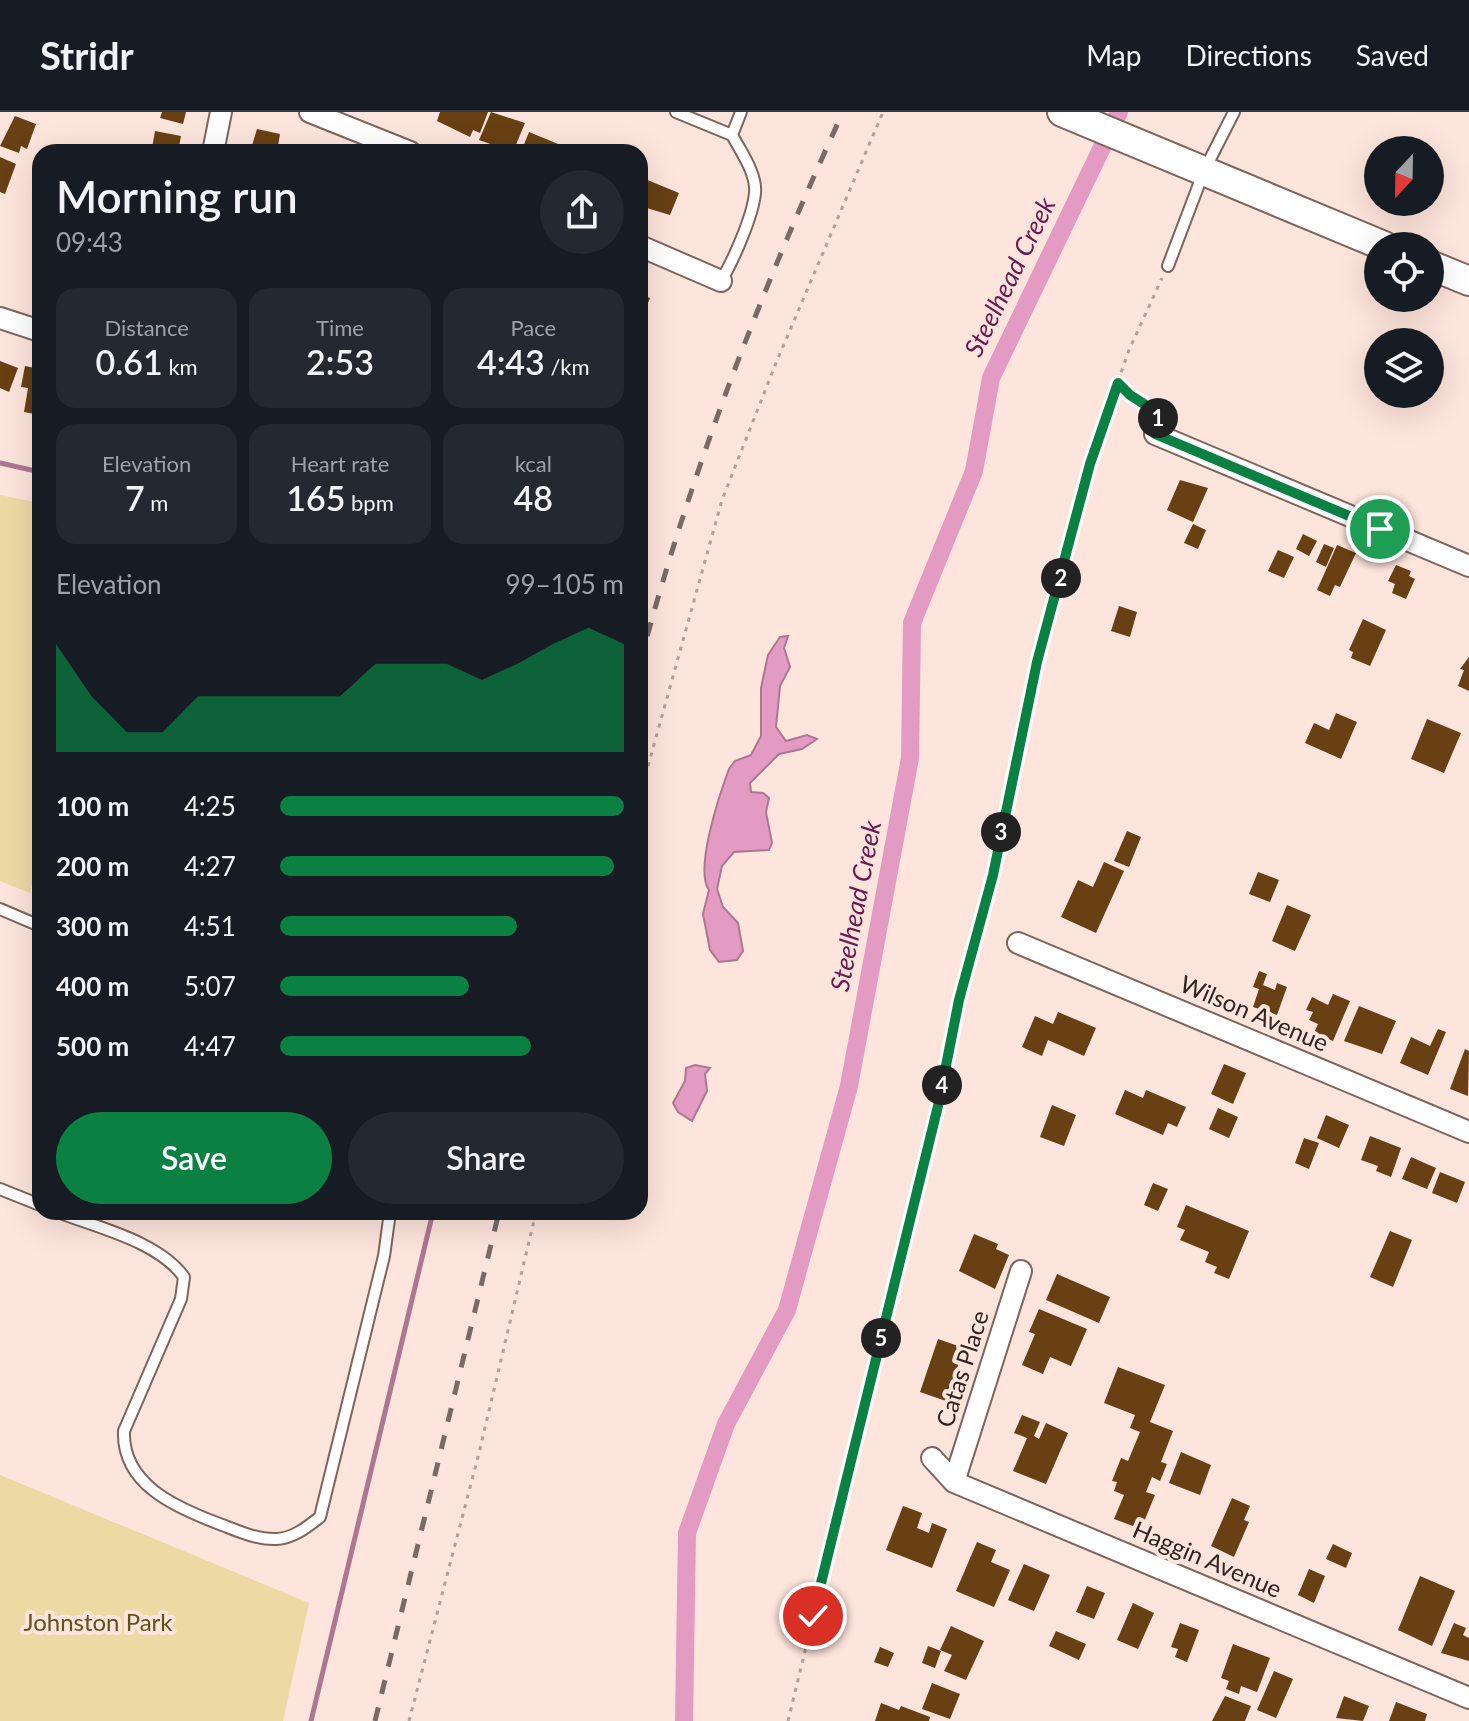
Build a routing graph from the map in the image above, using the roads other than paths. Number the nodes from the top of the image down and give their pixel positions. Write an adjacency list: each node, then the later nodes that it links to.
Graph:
1 (221, 112): 9 (street)
2 (310, 112): 7 (street)
3 (676, 112): 8 (lane)
4 (741, 112): 8 (lane)
5 (1062, 112): 11 (main road)
6 (1234, 112): 11 (lane)
7 (334, 116): 10 (street)
8 (732, 135): 16 (lane)
9 (215, 144)
10 (393, 144)
11 (1204, 171): 12 (main road); 14 (lane)
12 (1364, 238)
13 (648, 249): 16 (street)
14 (1168, 266)
15 (1444, 271): 17 (main road)
16 (721, 281)
17 (1469, 281)
18 (0, 318): 19 (street)
19 (32, 328)
20 (1155, 434): 21 (street)
21 (1469, 566)
22 (0, 909): 23 (lane)
23 (32, 923)
24 (1018, 943): 25 (street, Wilson Avenue)
25 (1469, 1132)
26 (0, 1189): 27 (lane)
27 (32, 1202)
28 (78, 1220): 29 (lane)
29 (389, 1220)
30 (1021, 1271): 32 (street, Catas Place)
31 (932, 1458): 32 (street, Haggin Avenue)
32 (954, 1482): 33 (street, Haggin Avenue)
33 (1469, 1698)

